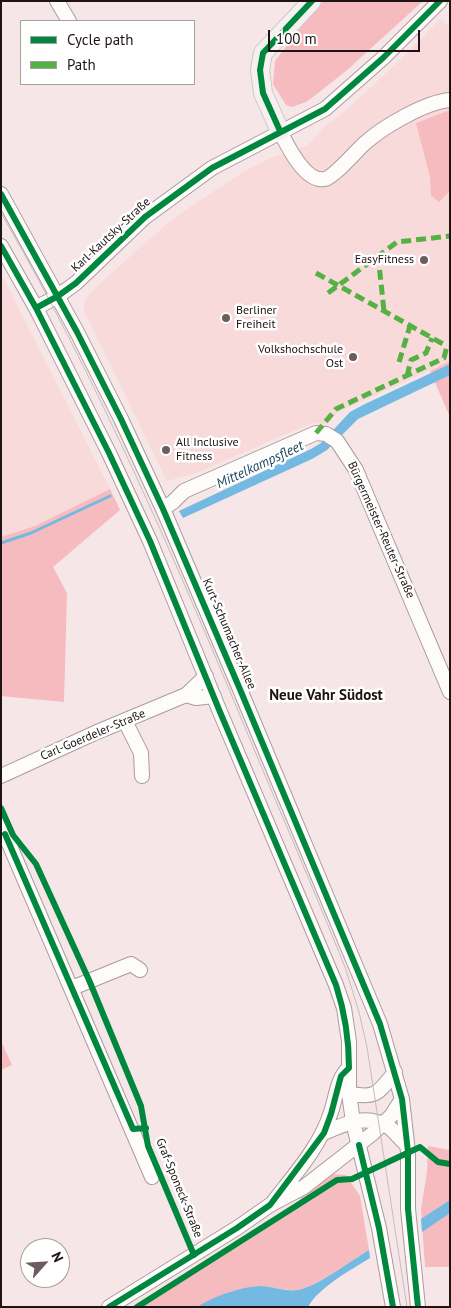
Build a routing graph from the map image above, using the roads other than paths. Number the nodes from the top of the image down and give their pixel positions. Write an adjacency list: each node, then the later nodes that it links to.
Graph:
1 (57, 1): 4 (street)
2 (312, 1): 6 (main road)
3 (440, 1): 6 (street, Karl-Kautsky-Straße)
4 (68, 20)
5 (450, 100): 6 (street)
6 (280, 131): 9 (street, Karl-Kautsky-Straße)
7 (1, 194): 9 (street, Kurt-Schumacher-Allee)
8 (1, 246): 10 (street)
9 (58, 296): 10 (street, Karl-Kautsky-Straße); 12 (street, Kurt-Schumacher-Allee)
10 (36, 308): 14 (street)
11 (184, 491): 12 (street, Bürgermeister-Reuter-Straße); 13 (street, Bürgermeister-Reuter-Straße); 15 (street, Bürgermeister-Reuter-Straße)
12 (156, 494): 13 (street, Kurt-Schumacher-Allee)
13 (163, 509): 25 (street, Kurt-Schumacher-Allee)
14 (206, 676): 16 (street, Carl-Goerdeler-Straße); 17 (street)
15 (450, 692)
16 (186, 695): 17 (street, Carl-Goerdeler-Straße); 18 (street, Carl-Goerdeler-Straße)
17 (214, 696): 24 (street)
18 (125, 721): 19 (street, Carl-Goerdeler-Straße); 20 (street)
19 (1, 776)
20 (142, 776)
21 (1, 825): 23 (street, Graf-Sponeck-Straße)
22 (140, 970): 23 (street)
23 (72, 988): 33 (street, Graf-Sponeck-Straße)
24 (349, 1068): 26 (street); 30 (street)
25 (396, 1072): 26 (street); 27 (street, Kurt-Schumacher-Allee)
26 (349, 1093): 28 (street)
27 (402, 1098): 29 (street); 31 (street, Kurt-Schumacher-Allee)
28 (353, 1122): 29 (street); 30 (street); 32 (street)
29 (383, 1124): 31 (street); 32 (street)
30 (324, 1133): 34 (street)
31 (407, 1144): 37 (street, Kurt-Schumacher-Allee)
32 (359, 1145): 34 (street); 36 (street)
33 (152, 1177)
34 (270, 1205): 35 (street)
35 (109, 1307)
36 (392, 1307)
37 (418, 1307)

